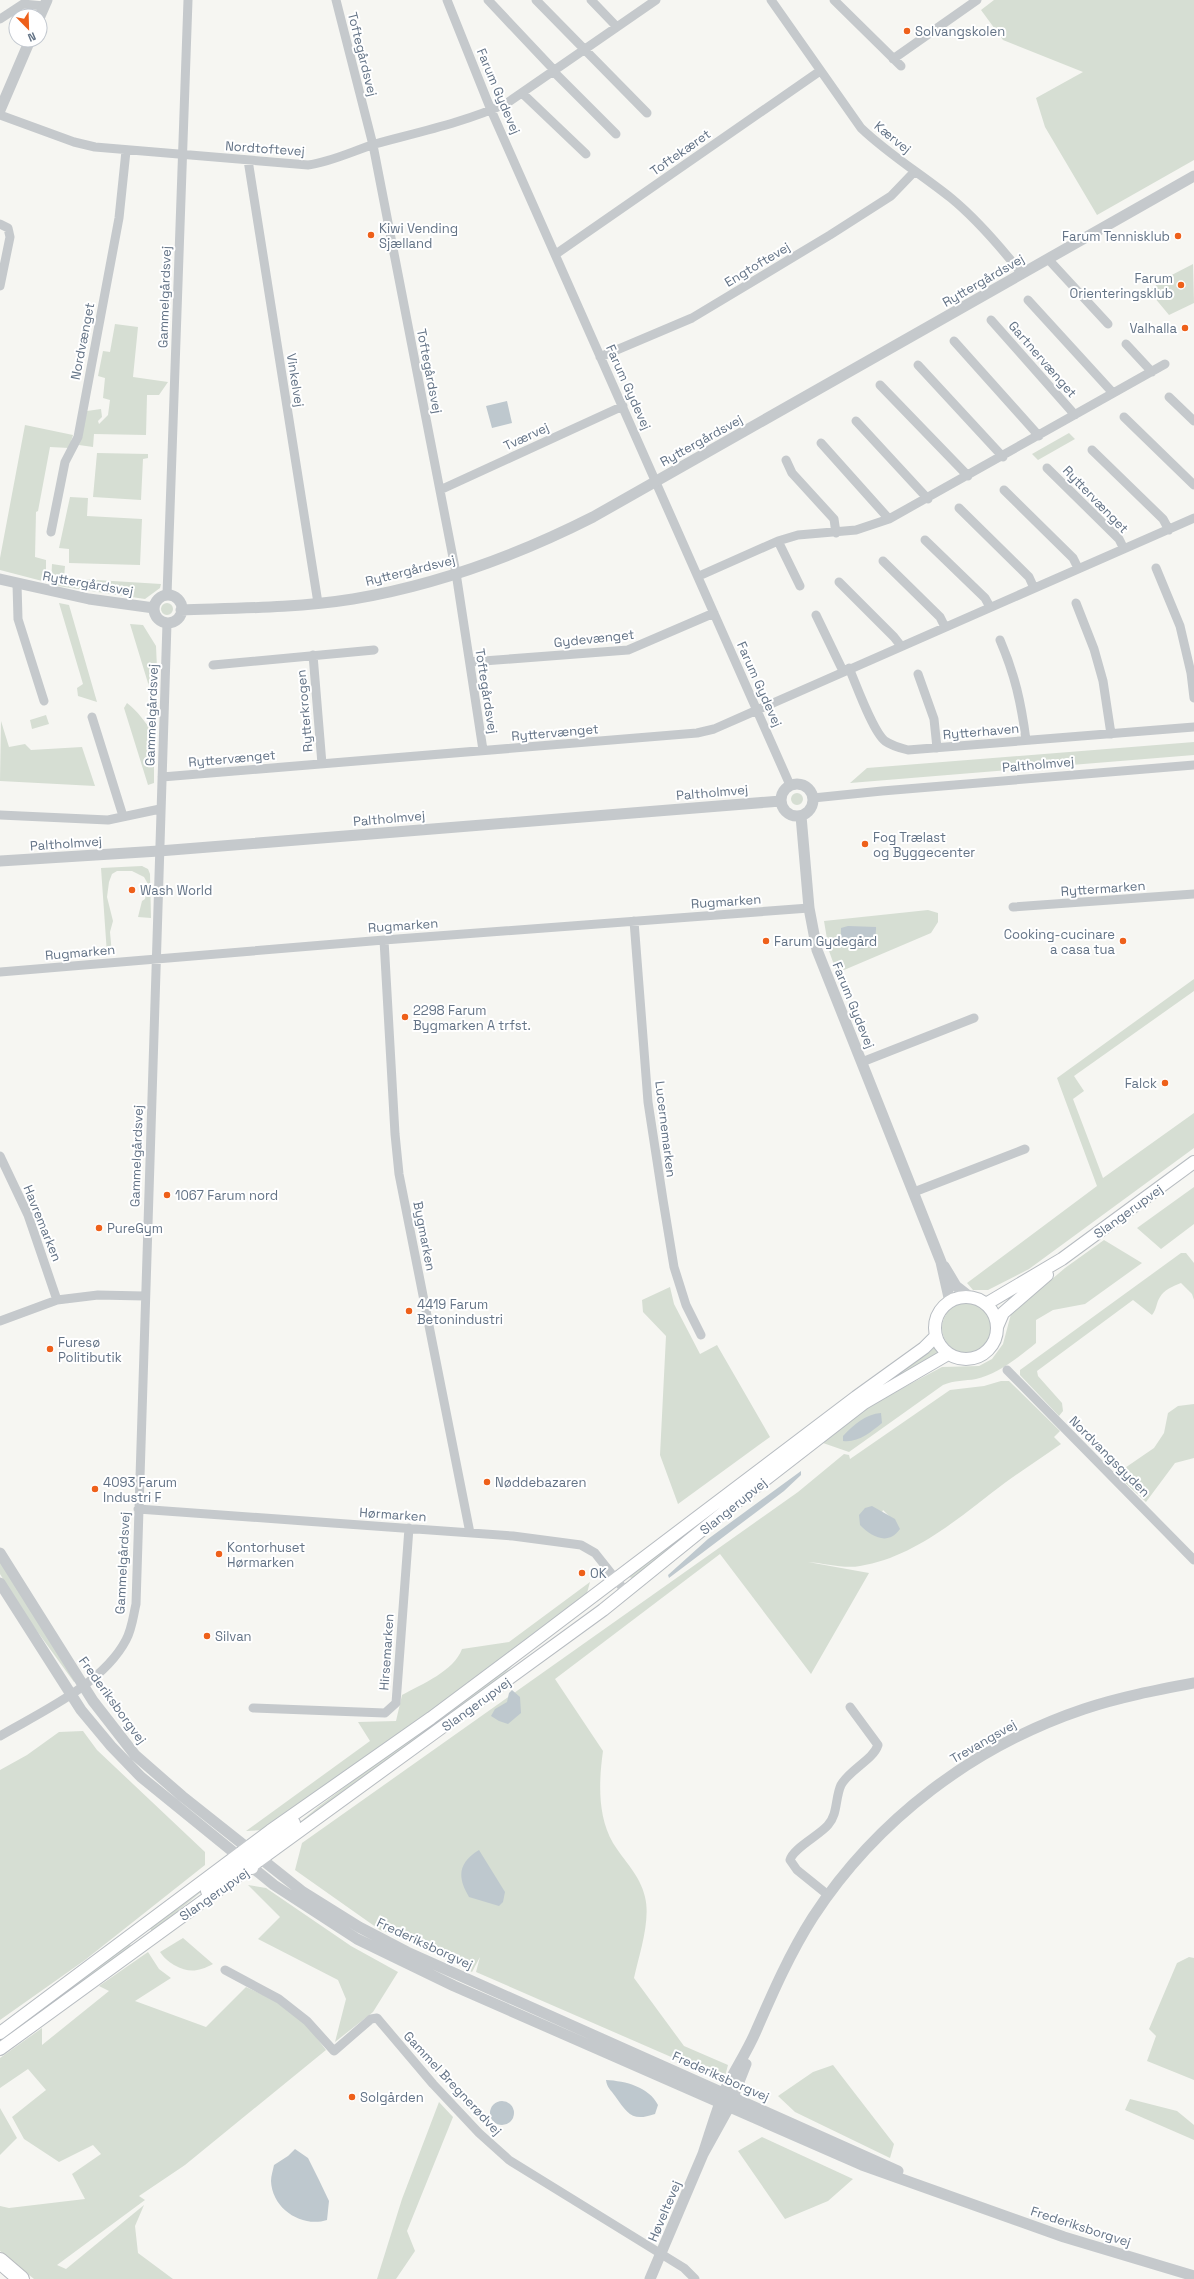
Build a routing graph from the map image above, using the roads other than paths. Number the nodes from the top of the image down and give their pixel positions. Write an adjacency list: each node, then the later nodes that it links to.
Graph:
1 (188, 0): 29 (street, Gammelgårdsvej)
2 (336, 0): 26 (street, Toftegårdsvej)
3 (447, 0): 22 (street, Farum Gydevej)
4 (488, 0): 18 (street)
5 (536, 0): 15 (street)
6 (591, 0): 13 (street)
7 (656, 0): 13 (street, Nordtoftevej)
8 (771, 0): 19 (street, Kærvej)
9 (834, 0): 16 (street)
10 (977, 0): 16 (street)
11 (18, 8): 12 (street)
12 (44, 8)
13 (617, 27): 15 (street, Nordtoftevej)
14 (27, 48): 21 (street)
15 (584, 49): 18 (street, Nordtoftevej); 23 (street)
16 (893, 59): 17 (street)
17 (901, 66)
18 (553, 70): 20 (street, Nordtoftevej); 25 (street)
19 (820, 71): 31 (street, Kærvej); 34 (street, Toftekæret)
20 (522, 93): 22 (street, Nordtoftevej); 28 (street)
21 (0, 110)
22 (491, 110): 26 (street, Nordtoftevej); 34 (street, Farum Gydevej)
23 (647, 113)
24 (0, 115): 27 (street, Nordtoftevej)
25 (616, 134)
26 (373, 145): 30 (street, Nordtoftevej); 64 (street, Toftegårdsvej)
27 (126, 151): 29 (street, Nordtoftevej); 71 (street, Nordvænget)
28 (586, 154)
29 (183, 156): 30 (street, Nordtoftevej); 86 (street, Gammelgårdsvej)
30 (248, 160): 87 (street, Vinkelvej)
31 (915, 171): 36 (street, Kærvej); 43 (street, Engtoftevej)
32 (1194, 176): 35 (street, Ryttergårdsvej)
33 (0, 224): 37 (street)
34 (556, 254): 43 (street, Farum Gydevej)
35 (1048, 259): 36 (street, Ryttergårdsvej); 40 (street)
36 (1022, 274): 62 (street, Ryttergårdsvej)
37 (0, 286)
38 (1028, 300): 48 (street, Gartnervænget)
39 (991, 320): 51 (street, Gartnervænget)
40 (1108, 324)
41 (954, 341): 55 (street)
42 (1126, 344): 46 (street)
43 (600, 357): 50 (street, Farum Gydevej)
44 (1165, 364): 46 (street, Gartnervænget)
45 (918, 365): 58 (street)
46 (1152, 372): 48 (street, Gartnervænget)
47 (880, 385): 61 (street)
48 (1113, 393): 51 (street, Gartnervænget)
49 (1169, 397): 54 (street)
50 (623, 406): 62 (street, Farum Gydevej); 64 (street, Tværvej)
51 (1075, 415): 55 (street, Gartnervænget)
52 (1124, 417): 63 (street)
53 (856, 421): 66 (street)
54 (1194, 421)
55 (1039, 436): 58 (street, Gartnervænget)
56 (821, 443): 69 (street)
57 (1092, 450): 70 (street)
58 (1003, 456): 61 (street, Gartnervænget)
59 (786, 460): 72 (street)
60 (1047, 468): 75 (street, Ryttervænget)
61 (968, 476): 66 (street, Gartnervænget)
62 (656, 481): 79 (street, Ryttergårdsvej); 80 (street, Farum Gydevej)
63 (1194, 485)
64 (440, 490): 79 (street, Toftegårdsvej)
65 (1004, 490): 77 (street)
66 (928, 499): 69 (street, Gartnervænget)
67 (958, 508): 85 (street)
68 (1194, 518): 70 (street, Ryttervænget)
69 (889, 519): 72 (street, Gartnervænget)
70 (1169, 530): 75 (street, Ryttervænget)
71 (51, 532)
72 (836, 533): 74 (street, Gartnervænget)
73 (925, 540): 89 (street)
74 (778, 541): 80 (street, Gartnervænget); 84 (street)
75 (1124, 550): 77 (street, Ryttervænget)
76 (883, 561): 95 (street)
77 (1078, 568): 85 (street, Ryttervænget)
78 (1156, 568): 104 (street)
79 (456, 573): 87 (street, Ryttergårdsvej); 100 (street, Toftegårdsvej)
80 (698, 576): 92 (street, Farum Gydevej)
81 (0, 579): 83 (street, Ryttergårdsvej)
82 (839, 582): 97 (street)
83 (17, 584): 90 (street, Ryttergårdsvej); 105 (street)
84 (800, 586)
85 (1034, 588): 89 (street, Ryttervænget)
86 (167, 595): 90 (street); 91 (street)
87 (318, 603): 91 (street, Ryttergårdsvej)
88 (1076, 603): 109 (street)
89 (990, 607): 95 (street, Ryttervænget)
90 (154, 608): 94 (street)
91 (181, 610): 94 (street)
92 (714, 613): 100 (street, Gydevænget); 106 (street, Farum Gydevej)
93 (816, 615): 102 (street)
94 (167, 623): 115 (street, Gammelgårdsvej)
95 (945, 627): 97 (street, Ryttervænget)
96 (1000, 640): 110 (street, Rytterhaven)
97 (901, 646): 102 (street, Ryttervænget)
98 (374, 650): 99 (street, Rytterkrogen)
99 (313, 655): 101 (street, Rytterkrogen); 113 (street, Rytterkrogen)
100 (470, 662): 112 (street, Toftegårdsvej)
101 (212, 664)
102 (846, 670): 106 (street, Ryttervænget); 111 (street, Rytterhaven)
103 (918, 674): 111 (street, Rytterhaven)
104 (1194, 698)
105 (44, 700)
106 (757, 709): 112 (street, Ryttervænget); 116 (street, Farum Gydevej)
107 (92, 717): 121 (street)
108 (1194, 727): 109 (street, Rytterhaven)
109 (1111, 734): 110 (street, Rytterhaven)
110 (1026, 740): 111 (street, Rytterhaven)
111 (937, 748)
112 (483, 750): 113 (street, Ryttervænget)
113 (322, 764): 115 (street, Ryttervænget)
114 (1194, 765): 117 (street, Paltholmvej)
115 (162, 777): 119 (street, Gammelgårdsvej)
116 (790, 785): 117 (street); 118 (street)
117 (814, 798): 122 (street)
118 (780, 801): 122 (street); 123 (street, Paltholmvej)
119 (160, 809): 121 (street); 123 (street, Gammelgårdsvej)
120 (0, 815): 121 (street)
121 (123, 816)
122 (801, 816): 127 (street, Farum Gydevej)
123 (159, 851): 124 (street, Paltholmvej); 130 (street, Gammelgårdsvej)
124 (0, 861)
125 (1194, 894): 126 (street, Ryttermarken)
126 (1013, 907)
127 (809, 908): 128 (street, Rugmarken); 133 (street, Farum Gydevej)
128 (634, 921): 129 (street, Rugmarken); 147 (street, Lucernemarken)
129 (384, 940): 130 (street, Rugmarken); 153 (street, Bygmarken)
130 (156, 959): 131 (street, Rugmarken); 140 (street, Gammelgårdsvej)
131 (0, 972)
132 (974, 1018): 133 (street, Farum Gydevej)
133 (862, 1062): 137 (street, Farum Gydevej)
134 (1025, 1149): 137 (street)
135 (0, 1156): 142 (street, Havremarken)
136 (1194, 1162): 138 (main road, Slangerupvej)
137 (914, 1192): 139 (street, Farum Gydevej)
138 (1062, 1259): 144 (main road, Slangerupvej); 146 (main road, Slangerupvej)
139 (941, 1262): 141 (street, Farum Gydevej); 143 (street, Farum Gydevej)
140 (144, 1296): 142 (street); 151 (street, Gammelgårdsvej)
141 (970, 1297): 143 (main road); 144 (main road)
142 (58, 1300): 145 (street)
143 (950, 1302): 148 (main road)
144 (986, 1304): 146 (main road)
145 (0, 1321)
146 (997, 1327): 149 (main road)
147 (701, 1335)
148 (936, 1336): 149 (main road); 157 (main road, Slangerupvej)
149 (948, 1354): 159 (main road, Slangerupvej)
150 (1007, 1370): 154 (street, Nordvangsgyden)
151 (138, 1509): 152 (street, Hørmarken); 161 (street, Gammelgårdsvej)
152 (409, 1528): 153 (street, Hørmarken); 164 (street, Hirsemarken)
153 (470, 1533): 157 (street, Hørmarken)
154 (1190, 1551): 156 (street, Nordvangsgyden)
155 (0, 1553): 161 (street, Frederiksborgvej)
156 (1194, 1560)
157 (616, 1579): 159 (street, Hørmarken); 166 (main road, Slangerupvej)
158 (0, 1583): 162 (street, Frederiksborgvej)
159 (626, 1592): 166 (main road, Slangerupvej)
160 (1194, 1683): 168 (street, Trevangsvej)
161 (83, 1685): 162 (street, Gammelgårdsvej); 166 (street, Frederiksborgvej)
162 (70, 1694): 165 (street, Gammelgårdsvej); 167 (street, Frederiksborgvej)
163 (850, 1707): 168 (street)
164 (253, 1708)
165 (0, 1736)
166 (254, 1854): 167 (main road, Slangerupvej); 167 (main road, Slangerupvej); 172 (street, Frederiksborgvej)
167 (244, 1862): 170 (main road, Slangerupvej); 171 (main road, Slangerupvej); 173 (street, Frederiksborgvej)
168 (828, 1895): 172 (street, Trevangsvej)
169 (225, 1970): 175 (street, Gammel Bregnerødvej)
170 (0, 2033)
171 (0, 2050)
172 (729, 2094): 173 (street, Trevangsvej); 174 (street, Frederiksborgvej)
173 (724, 2106): 174 (street, Frederiksborgvej); 175 (street, Høveltevej)
174 (960, 2199): 177 (street, Frederiksborgvej)
175 (660, 2254): 179 (street, Høveltevej); 180 (street, Gammel Bregnerødvej)
176 (0, 2260): 178 (highway)
177 (1194, 2276)
178 (21, 2279)
179 (650, 2279)
180 (695, 2279)

